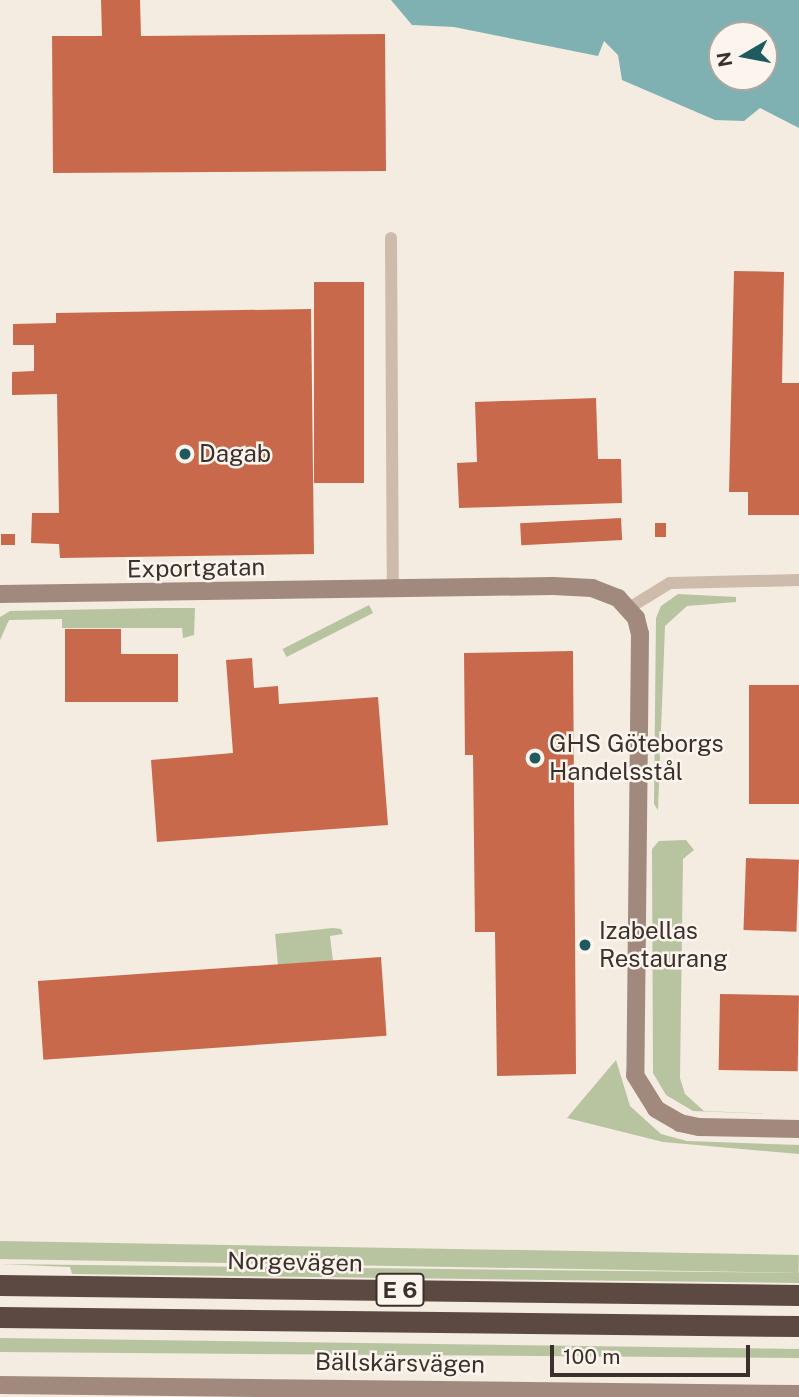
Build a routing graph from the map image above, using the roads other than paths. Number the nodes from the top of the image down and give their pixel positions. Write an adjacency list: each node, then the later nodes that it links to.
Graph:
1 (391, 239): 3 (street)
2 (799, 580): 5 (street)
3 (393, 589): 4 (street, Exportgatan); 5 (street, Exportgatan)
4 (0, 594)
5 (629, 608): 6 (street)
6 (799, 1129)
7 (0, 1285): 8 (highway, Norgevägen / E 6)
8 (799, 1295)
9 (0, 1317): 10 (highway, E 6)
10 (799, 1326)
11 (0, 1385): 12 (street, Bällskärsvägen)
12 (155, 1392): 13 (street, Bällskärsvägen)
13 (602, 1394): 14 (street, Bällskärsvägen)
14 (799, 1394)

